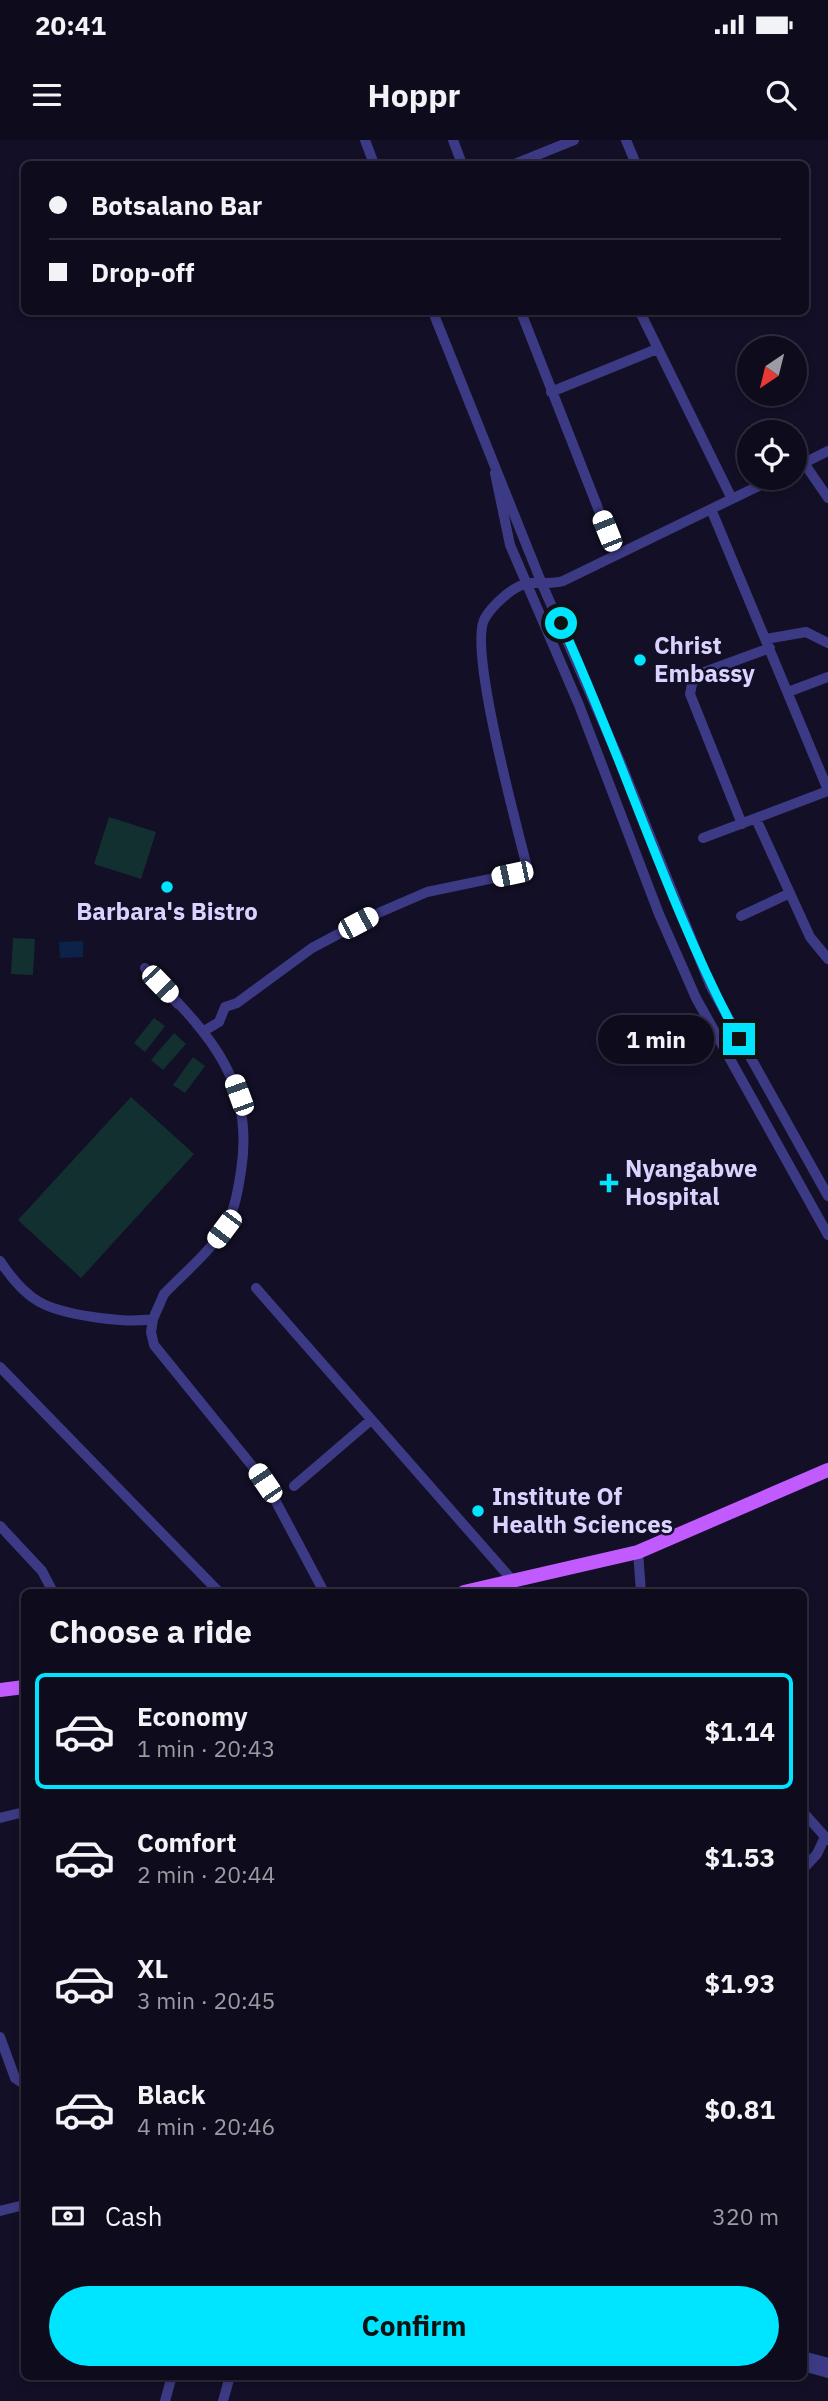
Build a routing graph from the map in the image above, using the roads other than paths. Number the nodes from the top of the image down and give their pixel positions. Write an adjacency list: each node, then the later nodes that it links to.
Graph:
1 (365, 140): 5 (street)
2 (453, 140): 6 (street)
3 (626, 140): 8 (street)
4 (569, 141): 7 (street)
5 (373, 161)
6 (461, 161)
7 (522, 161)
8 (635, 161)
9 (434, 315): 16 (street)
10 (523, 315): 13 (street)
11 (641, 315): 12 (street)
12 (657, 349): 13 (street); 20 (street)
13 (551, 392): 22 (street)
14 (828, 451): 15 (street)
15 (807, 462)
16 (494, 464): 23 (street); 24 (street)
17 (807, 475): 19 (street)
18 (750, 490): 20 (street)
19 (828, 498)
20 (732, 499): 21 (street)
21 (711, 509): 22 (street); 25 (street)
22 (616, 554): 24 (street)
23 (527, 583): 24 (street); 37 (street); 39 (street)
24 (542, 583): 38 (street)
25 (768, 643): 26 (street); 28 (street); 31 (street)
26 (828, 643)
27 (828, 677): 28 (street)
28 (788, 692): 29 (street)
29 (828, 791): 30 (street)
30 (756, 820): 31 (street); 33 (street)
31 (742, 824): 32 (street)
32 (703, 838)
33 (788, 894): 34 (street); 35 (street)
34 (741, 916)
35 (828, 959)
36 (178, 1004): 37 (street)
37 (204, 1031): 42 (street)
38 (828, 1196)
39 (828, 1235)
40 (0, 1261): 42 (street)
41 (256, 1288): 44 (street)
42 (153, 1319): 52 (street)
43 (0, 1367): 51 (street)
44 (371, 1420): 46 (street); 49 (street)
45 (828, 1470): 48 (main road)
46 (294, 1486)
47 (0, 1526): 50 (street)
48 (638, 1552): 49 (main road); 54 (street)
49 (513, 1581): 53 (main road)
50 (51, 1589)
51 (216, 1589)
52 (322, 1589)
53 (477, 1589)
54 (641, 1589)
55 (21, 1687): 56 (main road)
56 (0, 1690)
57 (21, 1813): 59 (street)
58 (807, 1817): 60 (street)
59 (0, 1818)
60 (826, 1839): 61 (street)
61 (807, 1865)
62 (0, 2037): 63 (street)
63 (21, 2082)
64 (21, 2206): 65 (street)
65 (0, 2211)
66 (807, 2357): 67 (street)
67 (828, 2363)
68 (807, 2367): 69 (street)
69 (828, 2373)
70 (171, 2380): 72 (street)
71 (229, 2380): 73 (street)
72 (165, 2401)
73 (223, 2401)

